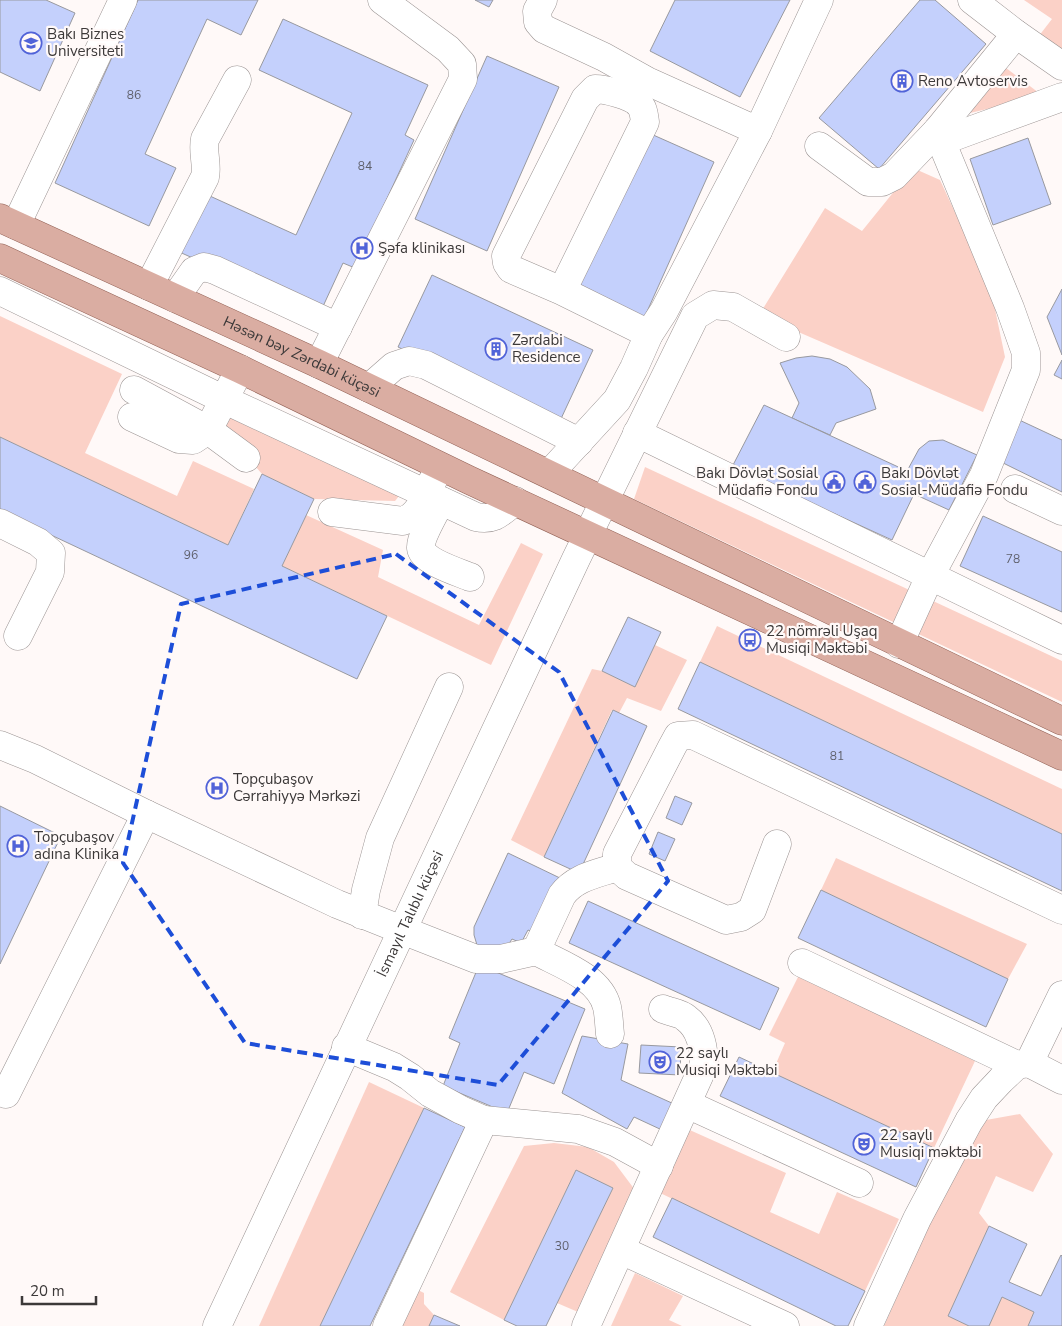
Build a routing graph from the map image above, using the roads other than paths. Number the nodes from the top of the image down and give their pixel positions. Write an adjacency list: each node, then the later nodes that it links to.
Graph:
1 (123, 0): 13 (street)
2 (382, 0): 19 (street)
3 (543, 0): 10 (street)
4 (819, 0): 10 (street)
5 (972, 0): 6 (street)
6 (1016, 34): 7 (street); 11 (street)
7 (1062, 66)
8 (237, 80): 15 (street)
9 (1062, 97): 11 (street)
10 (758, 131): 20 (street)
11 (940, 136): 12 (street); 42 (street)
12 (819, 146)
13 (8, 221): 14 (main road); 15 (main road, Həsən bəy Zərdabi küçəsi)
14 (1, 259): 23 (main road)
15 (149, 286): 18 (main road, Həsən bəy Zərdabi küçəsi)
16 (0, 291): 26 (street)
17 (562, 291): 17 (street); 20 (street)
18 (175, 298): 19 (street); 22 (main road, Həsən bəy Zərdabi küçəsi)
19 (338, 327): 22 (street)
20 (649, 334): 30 (street)
21 (786, 337): 29 (street, İsmayıl Talıblı küçəsi)
22 (319, 364): 24 (main road, Həsən bəy Zərdabi küçəsi)
23 (240, 369): 26 (street); 32 (main road)
24 (369, 388): 30 (street); 33 (main road, Həsən bəy Zərdabi küçəsi)
25 (134, 390): 28 (street)
26 (225, 400): 28 (street); 35 (street)
27 (132, 418): 28 (street)
28 (208, 430): 31 (street)
29 (637, 433): 37 (street, İsmayıl Talıblı küçəsi); 42 (street)
30 (579, 442): 33 (street)
31 (246, 458)
32 (440, 466): 35 (street); 36 (main road)
33 (549, 474): 37 (main road, Həsən bəy Zərdabi küçəsi)
34 (1015, 488): 38 (street)
35 (433, 497): 36 (street); 39 (street); 43 (street)
36 (515, 501): 41 (main road)
37 (603, 501): 41 (street, İsmayıl Talıblı küçəsi); 46 (main road, Həsən bəy Zərdabi küçəsi)
38 (1062, 511)
39 (332, 512)
40 (0, 524): 44 (street)
41 (588, 535): 50 (main road); 56 (street, İsmayıl Talıblı küçəsi)
42 (930, 576): 45 (street); 46 (street)
43 (470, 577)
44 (18, 636)
45 (1062, 640)
46 (899, 644): 48 (main road, Həsən bəy Zərdabi küçəsi)
47 (449, 688): 55 (street)
48 (1062, 721)
49 (0, 747): 51 (street)
50 (1062, 756)
51 (146, 814): 55 (street); 65 (street)
52 (777, 844): 53 (street)
53 (617, 868): 54 (street); 57 (street)
54 (1062, 910)
55 (362, 915): 56 (street)
56 (402, 930): 57 (street); 62 (street, İsmayıl Talıblı küçəsi)
57 (536, 951): 61 (street)
58 (802, 963): 63 (street)
59 (1062, 995): 63 (street)
60 (663, 1010): 66 (street)
61 (610, 1034)
62 (346, 1047): 67 (street); 71 (street, İsmayıl Talıblı küçəsi)
63 (1023, 1064): 64 (street); 75 (street)
64 (1062, 1080)
65 (6, 1094)
66 (687, 1104): 68 (street); 69 (street)
67 (484, 1120): 68 (street); 72 (street)
68 (659, 1166): 70 (street)
69 (859, 1183)
70 (621, 1250): 73 (street); 74 (street)
71 (217, 1326)
72 (387, 1326)
73 (586, 1326)
74 (785, 1326)
75 (868, 1326)

